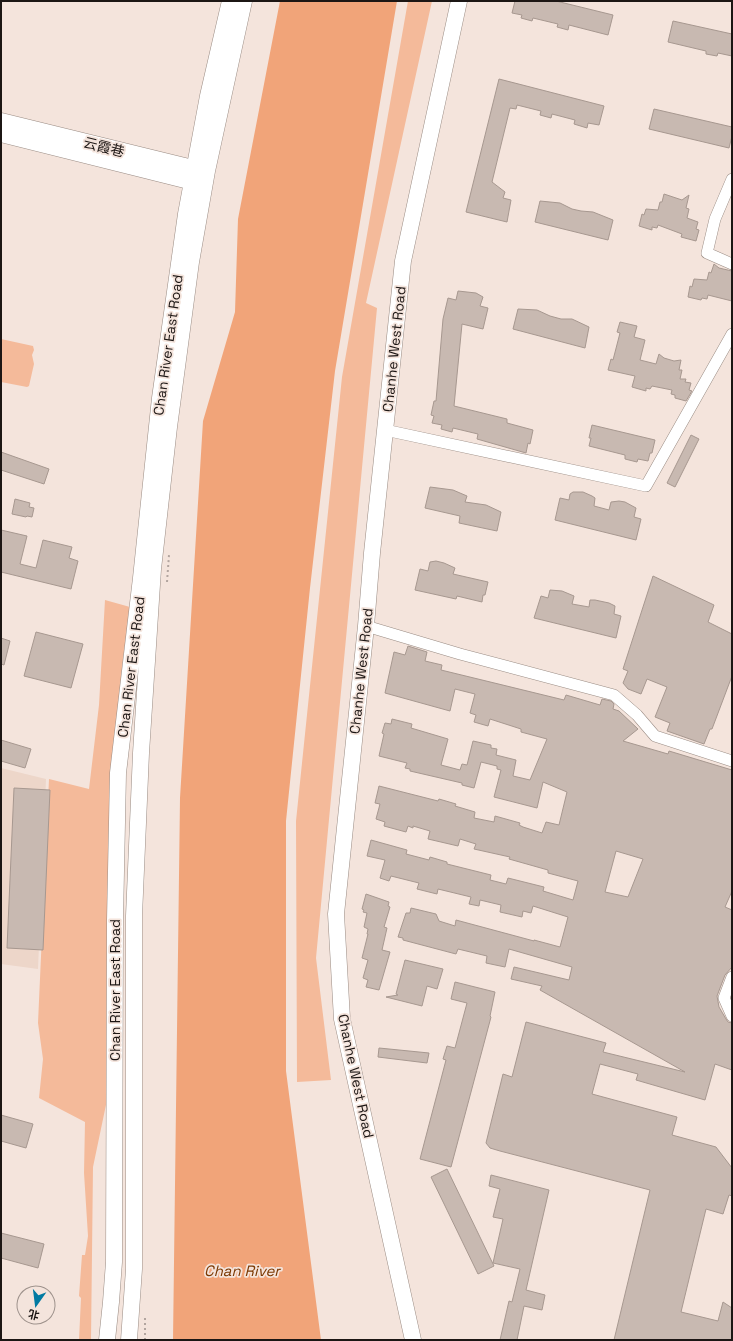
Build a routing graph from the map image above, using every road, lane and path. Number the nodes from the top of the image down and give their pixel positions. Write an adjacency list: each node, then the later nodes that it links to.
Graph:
1 (230, 1): 6 (street, Chan River East Road)
2 (244, 1): 6 (street, Chan River East Road)
3 (459, 1): 10 (street, Chanhe West Road)
4 (1, 121): 6 (street, 云霞巷)
5 (1, 134): 6 (street, 云霞巷)
6 (199, 177): 18 (street, Chan River East Road); 19 (street, Chan River East Road)
7 (732, 179): 8 (street)
8 (732, 264)
9 (732, 334): 10 (street)
10 (385, 430): 13 (street, Chanhe West Road)
11 (169, 553): 12 (path)
12 (166, 583)
13 (366, 626): 14 (street); 21 (street, Chanhe West Road)
14 (732, 761)
15 (732, 977): 16 (street)
16 (732, 1016)
17 (145, 1316): 20 (path)
18 (106, 1340)
19 (129, 1340)
20 (145, 1340)
21 (413, 1340)

